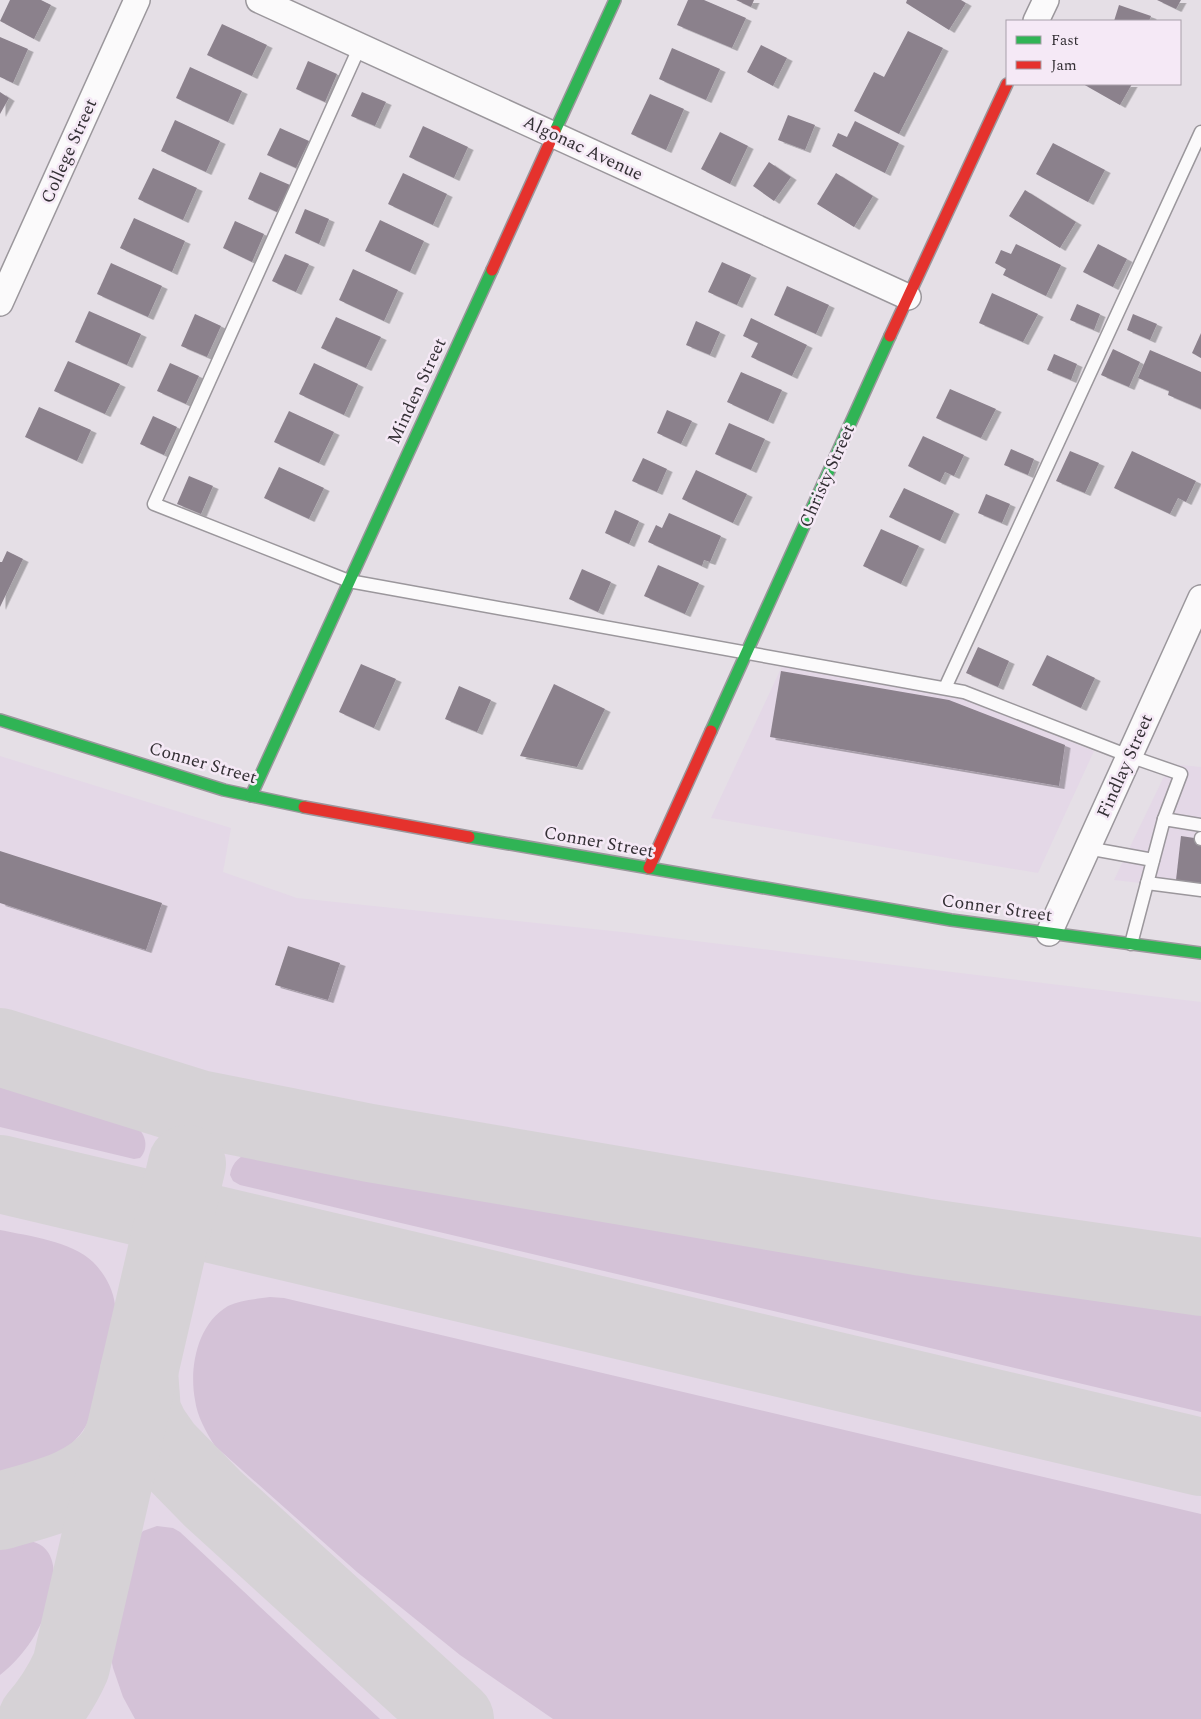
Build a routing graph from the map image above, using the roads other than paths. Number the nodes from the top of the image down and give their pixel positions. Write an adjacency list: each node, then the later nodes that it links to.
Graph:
1 (137, 0): 11 (street, College Street)
2 (259, 0): 6 (street, Algonac Avenue)
3 (615, 0): 9 (street, Minden Street)
4 (1046, 0): 5 (street)
5 (1036, 20)
6 (360, 46): 9 (street, Algonac Avenue); 12 (lane)
7 (1007, 85): 10 (street, Christy Street)
8 (1201, 132): 15 (lane)
9 (554, 135): 10 (street, Algonac Avenue); 12 (street, Minden Street)
10 (908, 297): 14 (street, Christy Street)
11 (0, 303)
12 (349, 581): 14 (lane); 18 (street, Minden Street)
13 (1201, 598): 17 (street, Findlay Street)
14 (747, 654): 15 (lane); 23 (street, Christy Street)
15 (945, 688): 17 (lane)
16 (0, 720): 18 (street, Conner Street)
17 (1129, 756): 19 (lane); 21 (street, Findlay Street)
18 (251, 796): 23 (street, Conner Street)
19 (1164, 819): 20 (lane); 22 (lane)
20 (1201, 825)
21 (1087, 848): 22 (lane); 26 (street, Findlay Street)
22 (1153, 860): 24 (lane)
23 (649, 868): 26 (street, Conner Street)
24 (1147, 883): 25 (lane); 27 (lane)
25 (1196, 887)
26 (1049, 933): 27 (street, Conner Street)
27 (1131, 944): 28 (street, Conner Street)
28 (1201, 953)

